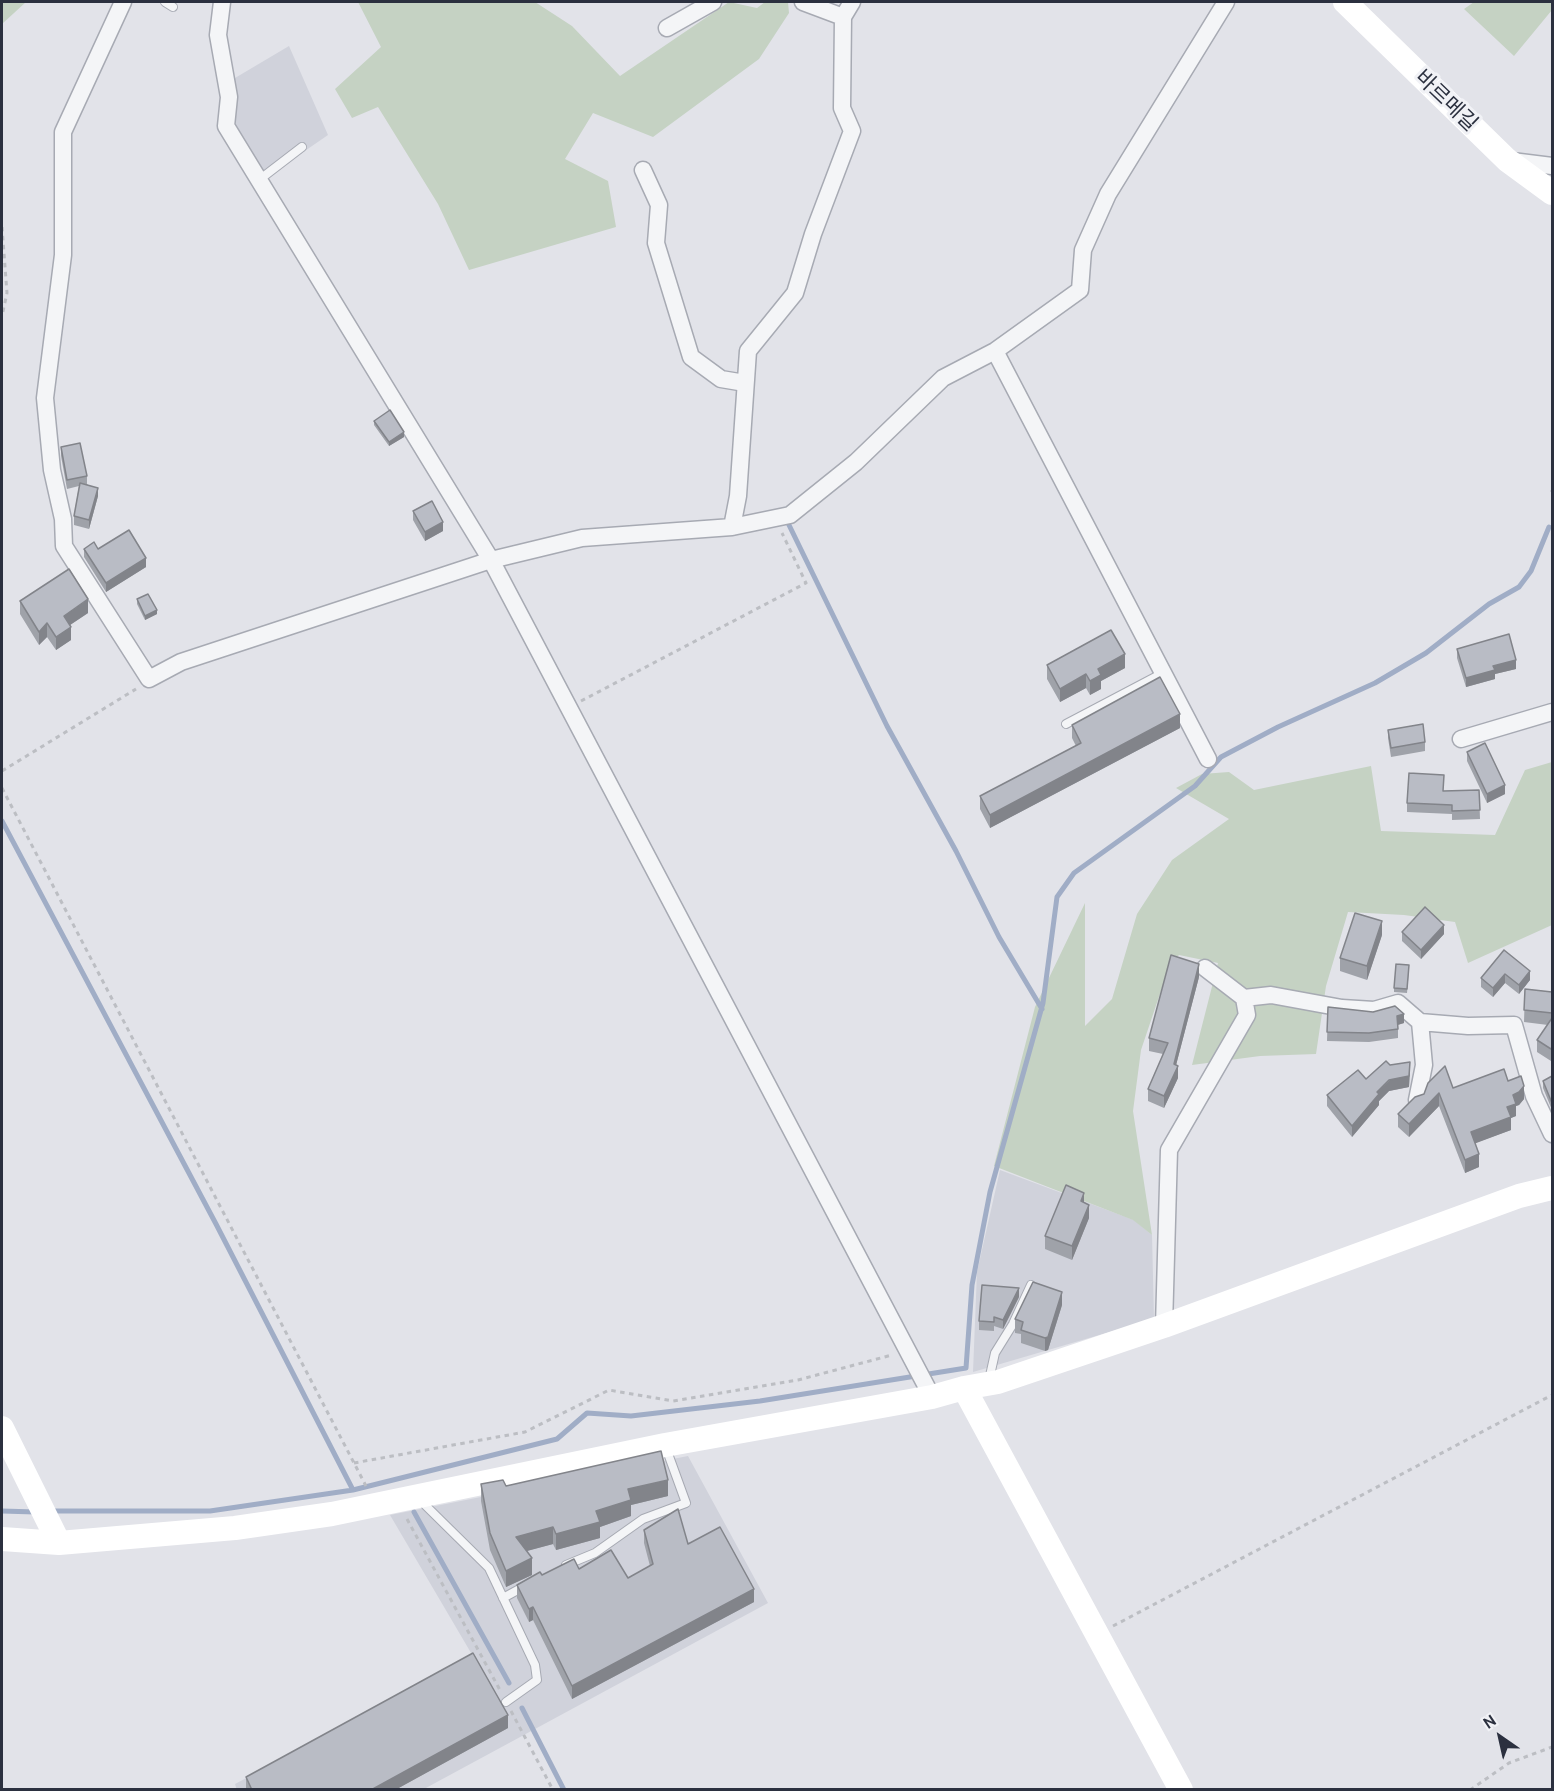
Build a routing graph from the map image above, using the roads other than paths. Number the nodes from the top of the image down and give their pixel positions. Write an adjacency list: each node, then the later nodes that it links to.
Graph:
1 (123, 2): 19 (street)
2 (222, 2): 14 (street)
3 (713, 2): 9 (street)
4 (803, 2): 8 (street)
5 (852, 2): 8 (street)
6 (1226, 2): 16 (street)
7 (1345, 2): 11 (street, 바르메길)
8 (843, 16): 17 (street)
9 (667, 28)
10 (302, 147): 14 (lane)
11 (1507, 160): 12 (street); 15 (street, 바르메길)
12 (1552, 166)
13 (643, 170): 17 (street)
14 (259, 180): 19 (street)
15 (1552, 193)
16 (995, 351): 18 (street); 20 (street)
17 (745, 383): 18 (street)
18 (732, 526): 19 (street)
19 (491, 560): 33 (street)
20 (1162, 673): 22 (lane); 24 (street)
21 (1552, 712): 23 (street)
22 (1066, 724)
23 (1461, 739)
24 (1208, 759)
25 (1205, 968): 26 (street)
26 (1244, 998): 27 (street); 32 (street)
27 (1420, 1022): 28 (street); 29 (street)
28 (1417, 1100)
29 (1552, 1134)
30 (1552, 1188): 32 (street)
31 (1031, 1285): 34 (lane)
32 (1164, 1326): 34 (street)
33 (924, 1382): 35 (street); 37 (street)
34 (989, 1384): 35 (street)
35 (964, 1388): 45 (street)
36 (2, 1428): 39 (street)
37 (664, 1445): 38 (street); 41 (lane)
38 (407, 1498): 39 (street); 43 (lane)
39 (56, 1535): 40 (street)
40 (2, 1539)
41 (552, 1571)
42 (532, 1582): 43 (lane)
43 (503, 1598): 44 (lane)
44 (506, 1702)
45 (1181, 1790)

